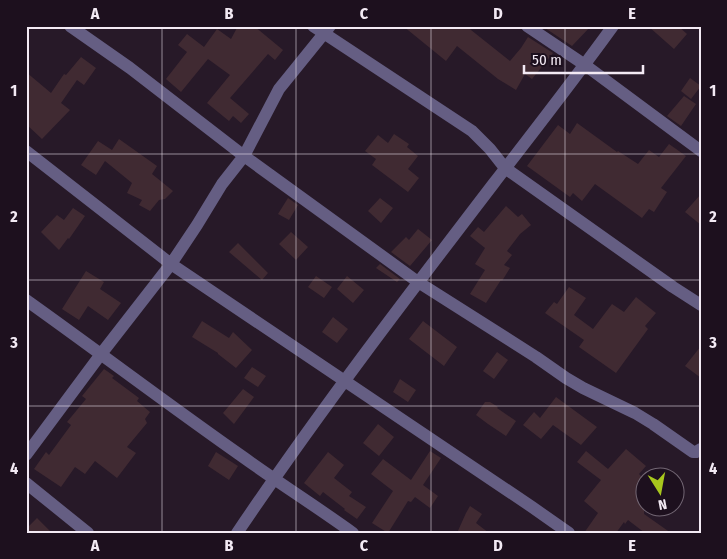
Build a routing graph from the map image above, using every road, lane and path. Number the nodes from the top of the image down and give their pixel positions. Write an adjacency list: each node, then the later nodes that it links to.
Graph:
1 (70, 26): 9 (street)
2 (313, 26): 5 (street)
3 (527, 26): 6 (street)
4 (613, 26): 6 (street)
5 (327, 30): 9 (street); 10 (street)
6 (585, 65): 8 (street); 10 (street)
7 (26, 151): 11 (street)
8 (701, 151)
9 (244, 156): 11 (street); 12 (street)
10 (505, 168): 12 (street); 14 (street)
11 (171, 264): 15 (street); 16 (street)
12 (418, 282): 16 (street); 17 (street)
13 (26, 300): 15 (street)
14 (701, 305)
15 (101, 354): 18 (street); 19 (street)
16 (344, 381): 19 (street); 24 (street)
17 (701, 449)
18 (26, 455)
19 (273, 479): 22 (street); 23 (street)
20 (26, 483): 21 (street)
21 (88, 533)
22 (236, 533)
23 (353, 533)
24 (568, 533)

